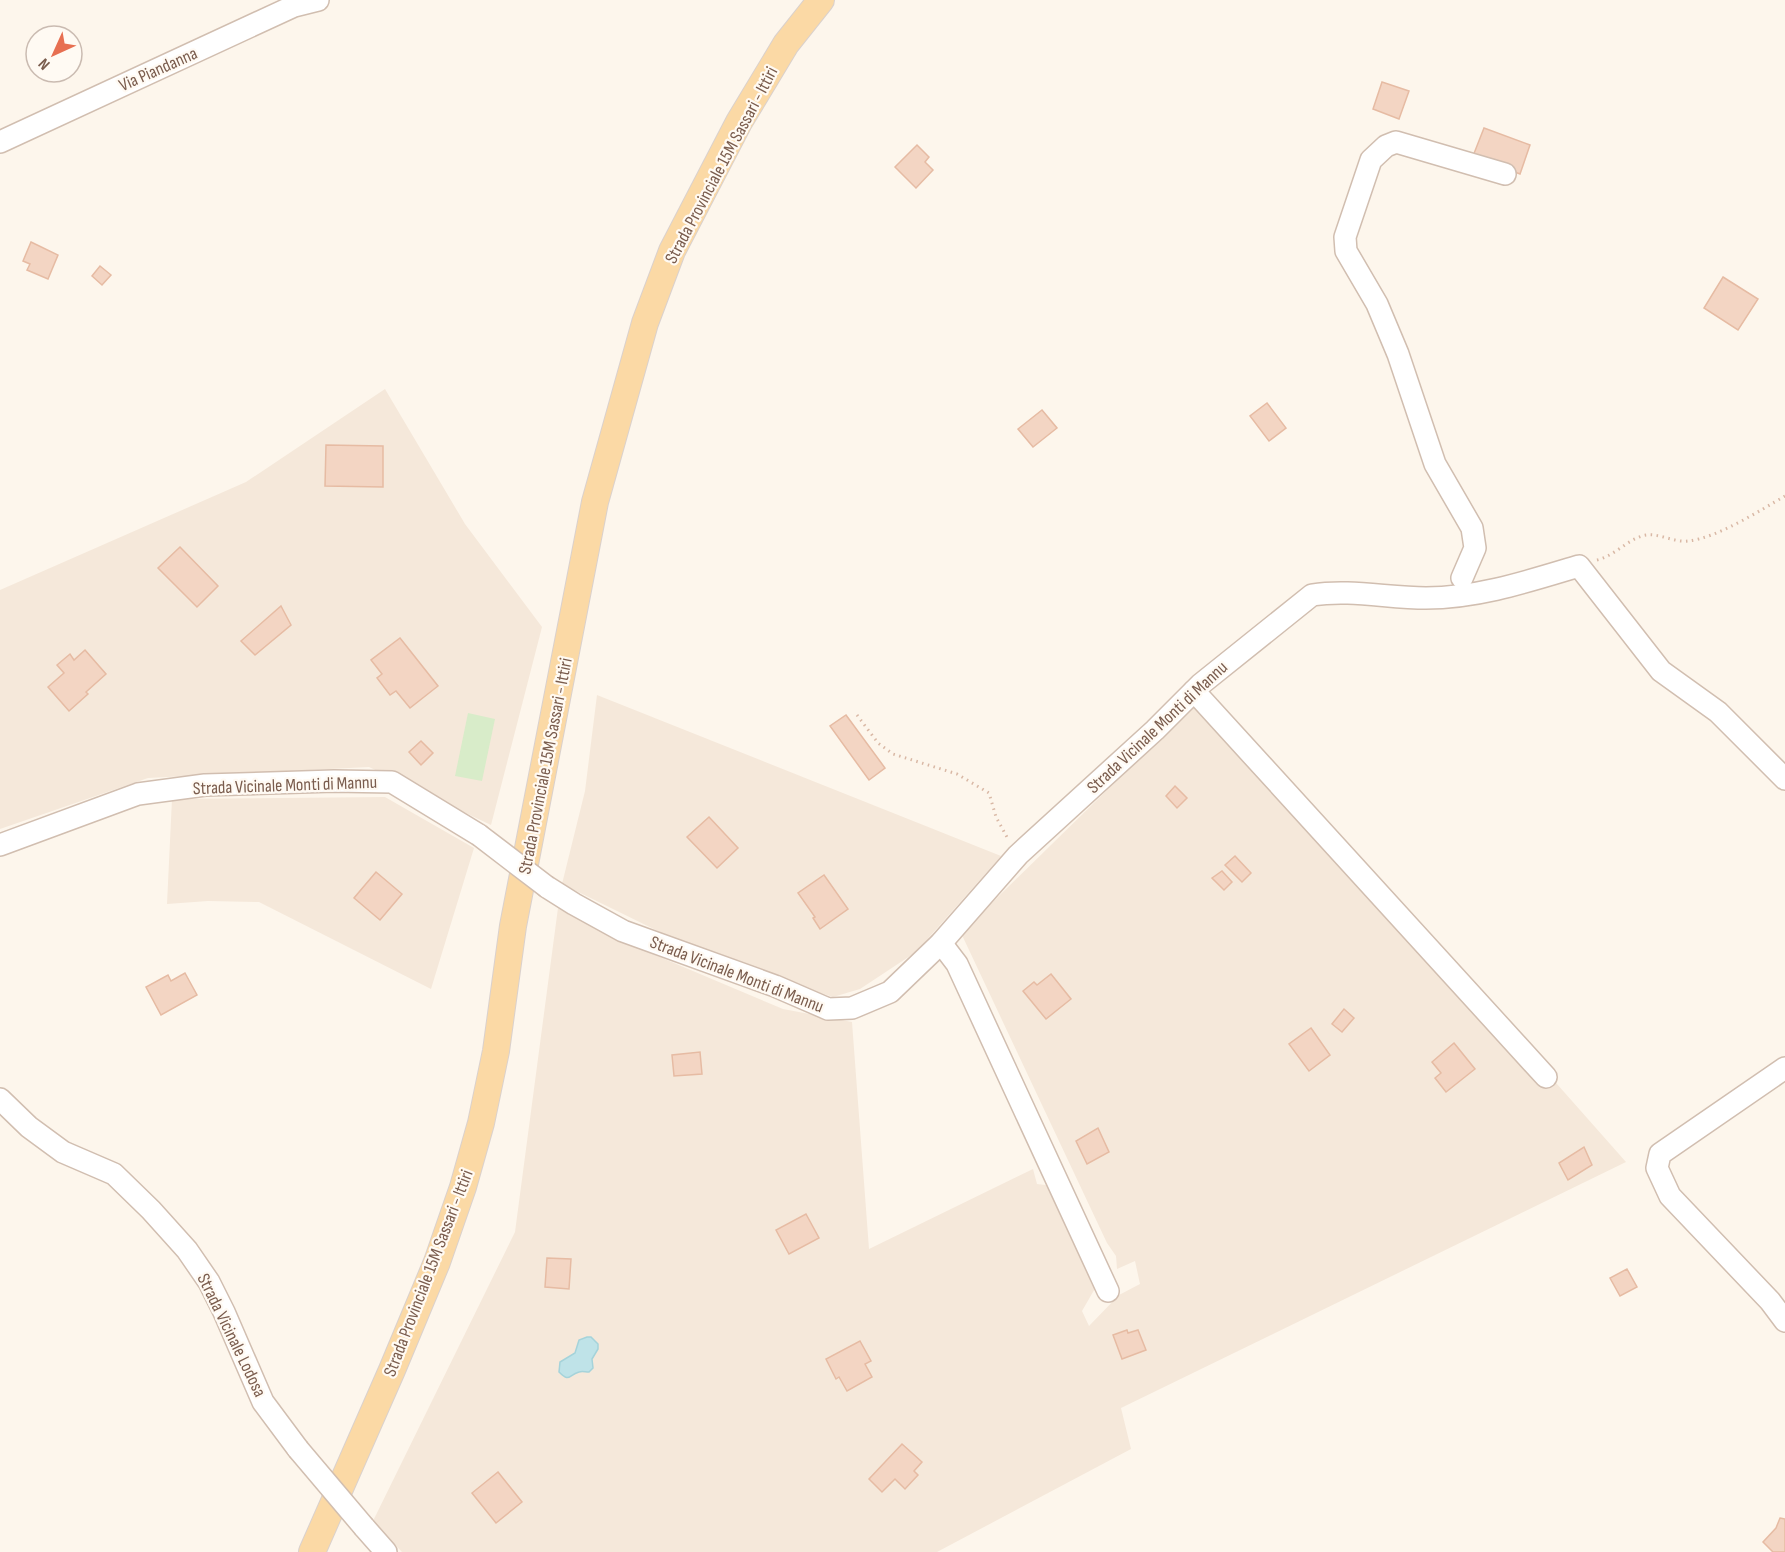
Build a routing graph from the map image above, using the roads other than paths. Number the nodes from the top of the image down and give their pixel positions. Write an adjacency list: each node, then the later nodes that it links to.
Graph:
1 (318, 0): 3 (street, Via Piandanna)
2 (821, 0): 15 (main road, Strada Provinciale 15M Sassari - Ittiri)
3 (0, 142)
4 (1505, 174): 5 (street)
5 (1462, 578)
6 (1194, 691): 7 (street, Strada Vicinale Monti di Mannu); 9 (street, Strada Vicinale Monti di Mannu); 11 (street)
7 (1785, 779)
8 (0, 845): 9 (street, Strada Vicinale Monti di Mannu, bridge)
9 (941, 943): 13 (street)
10 (1785, 1068): 14 (street)
11 (1546, 1077)
12 (0, 1099): 16 (street, Strada Vicinale Lodosa, bridge)
13 (1108, 1291)
14 (1785, 1321)
15 (312, 1552)
16 (386, 1552)

